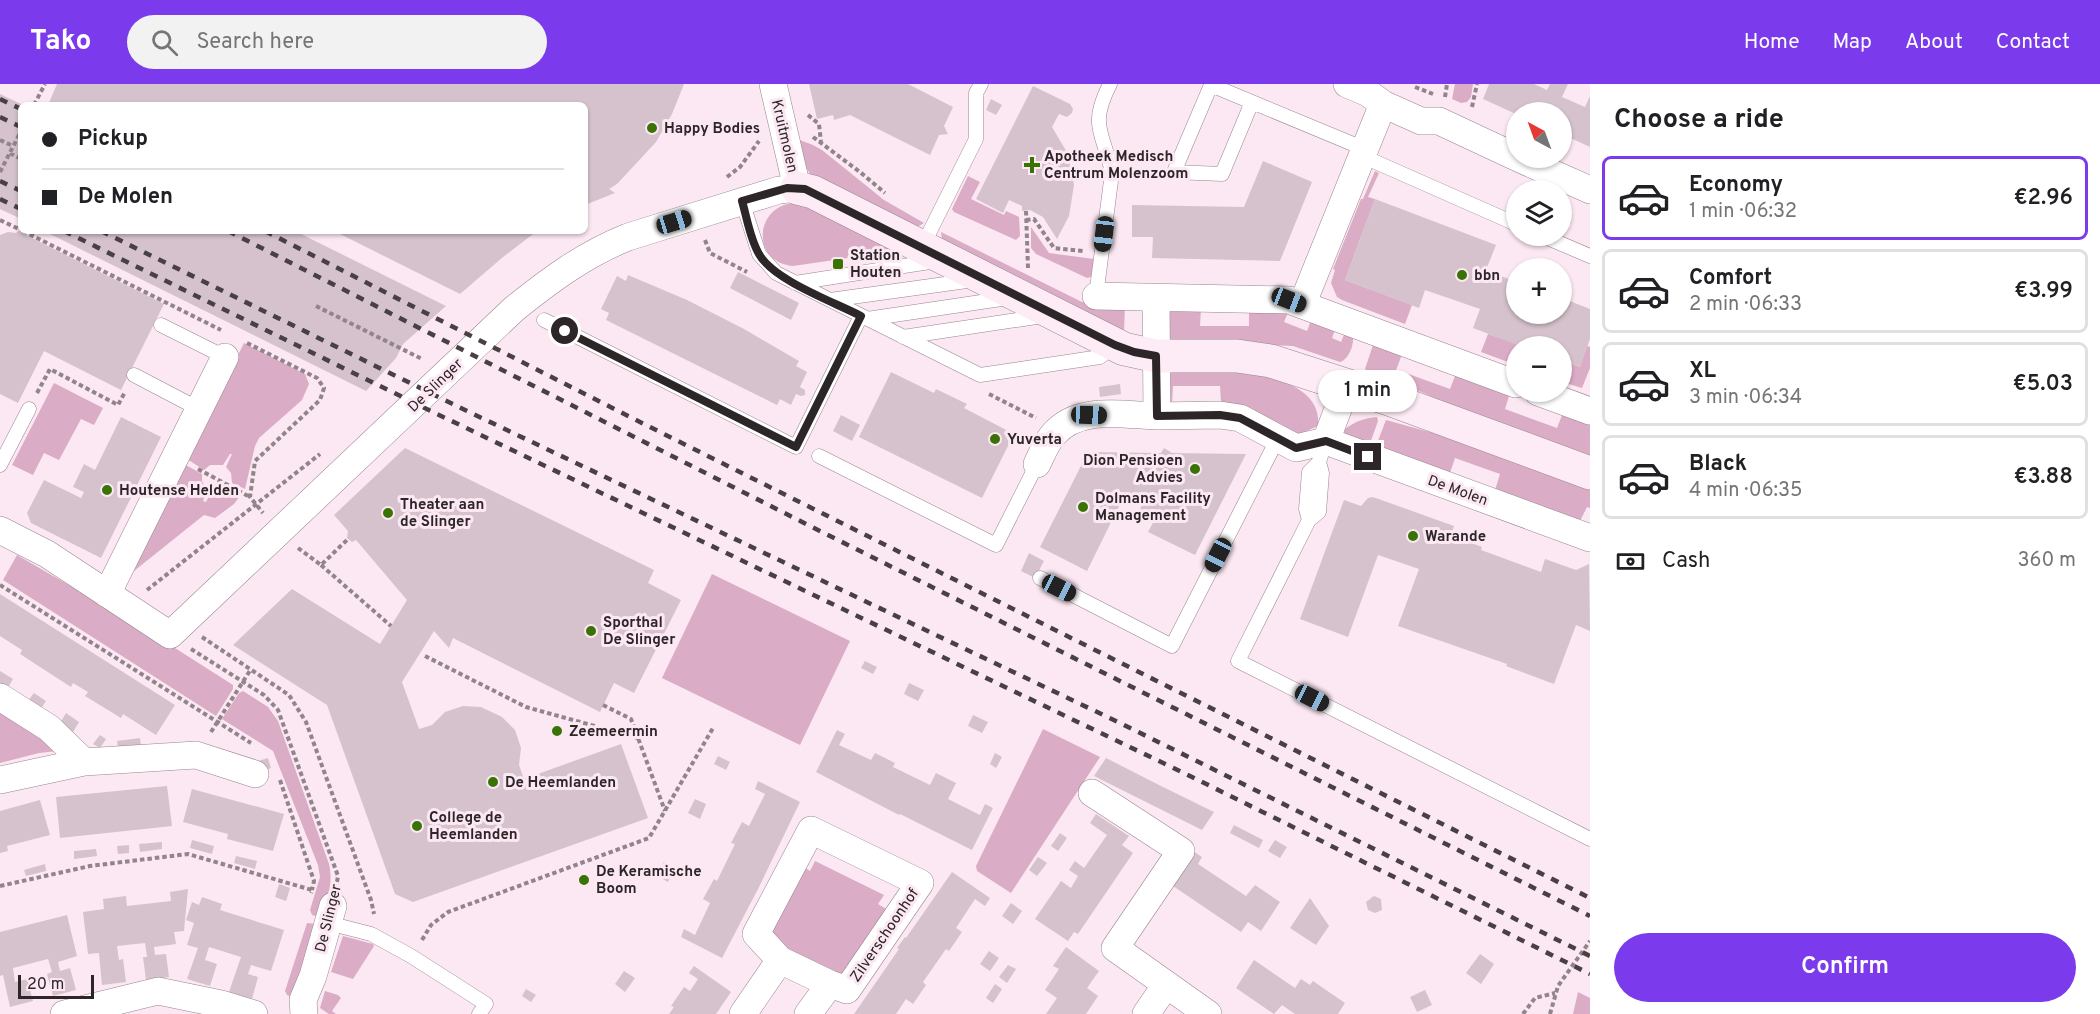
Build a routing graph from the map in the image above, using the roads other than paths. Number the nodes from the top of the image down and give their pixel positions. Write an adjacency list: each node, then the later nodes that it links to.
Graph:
1 (773, 84): 10 (street, Kruitmolen)
2 (981, 84): 15 (lane)
3 (1110, 84): 20 (lane)
4 (1347, 84): 6 (street)
5 (1252, 102): 5 (lane); 7 (lane)
6 (1383, 104): 7 (street); 8 (street)
7 (1364, 152): 13 (lane); 23 (street)
8 (1506, 152)
9 (1541, 168): 11 (street)
10 (797, 188): 12 (street); 15 (street)
11 (1590, 190)
12 (742, 201): 19 (lane); 49 (street, De Slinger)
13 (1506, 219)
14 (1566, 246): 16 (lane)
15 (935, 253): 17 (street); 19 (lane)
16 (1590, 256)
17 (985, 279): 18 (street); 22 (lane)
18 (1024, 282): 24 (street); 25 (lane)
19 (795, 283): 22 (lane)
20 (1096, 296): 21 (street)
21 (1156, 298): 23 (street); 30 (street)
22 (830, 300): 25 (lane)
23 (1302, 305): 33 (street)
24 (1054, 314): 28 (lane); 29 (street)
25 (864, 317): 26 (lane); 28 (lane)
26 (544, 320)
27 (161, 326): 31 (lane)
28 (903, 337): 29 (lane)
29 (1115, 345): 30 (street)
30 (1156, 356): 34 (street); 39 (street)
31 (225, 357): 38 (street)
32 (134, 375): 38 (lane)
33 (1506, 380)
34 (1347, 385): 41 (street); 45 (street)
35 (1572, 400): 36 (street)
36 (1588, 404)
37 (28, 409): 44 (lane)
38 (199, 409): 49 (street)
39 (1157, 416): 40 (street); 43 (street)
40 (1278, 438): 41 (street); 48 (lane)
41 (1323, 452): 47 (street, De Molen); 55 (lane)
42 (819, 456): 43 (lane)
43 (1037, 464)
44 (0, 465)
45 (1590, 473)
46 (0, 530): 49 (street)
47 (1590, 538)
48 (1040, 578)
49 (116, 591)
50 (0, 697): 51 (street)
51 (84, 762): 52 (street); 53 (street)
52 (266, 773)
53 (0, 780)
54 (1092, 793): 59 (street)
55 (1590, 839)
56 (324, 910): 62 (street, De Slinger); 63 (lane)
57 (780, 960): 58 (street, Zilverschoonhof); 58 (street, Zilverschoonhof); 64 (street)
58 (830, 984): 65 (street, Zilverschoonhof)
59 (1166, 985): 66 (street); 67 (street)
60 (64, 1014): 61 (street)
61 (254, 1014)
62 (304, 1014)
63 (479, 1014)
64 (743, 1014)
65 (808, 1014)
66 (1146, 1014)
67 (1208, 1014)

